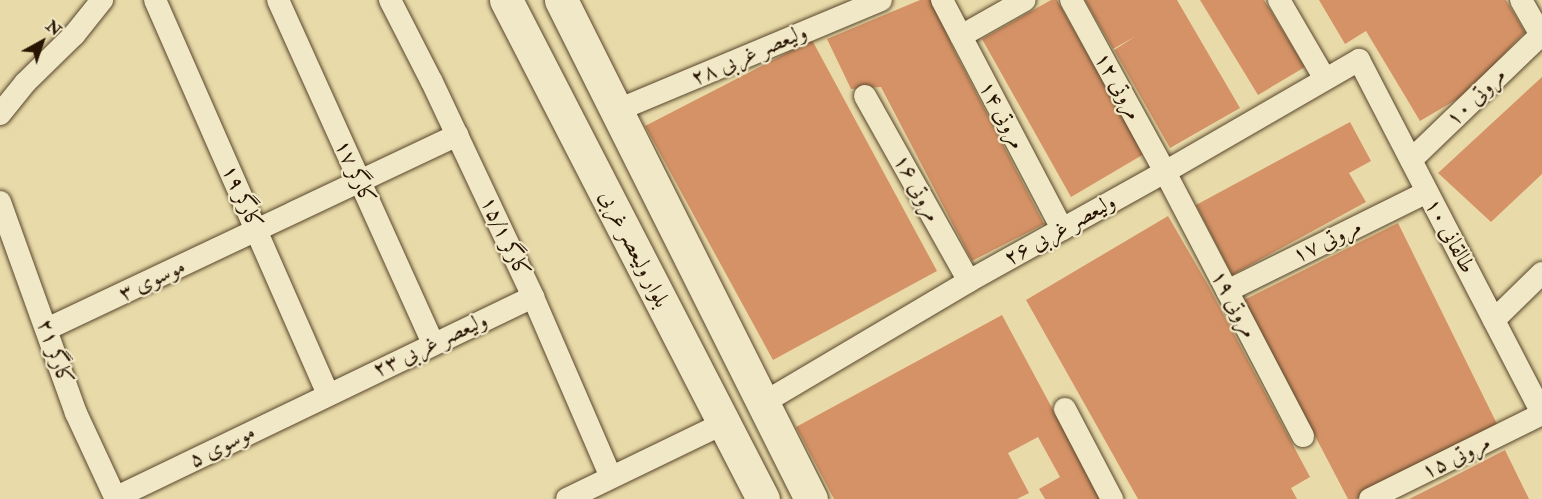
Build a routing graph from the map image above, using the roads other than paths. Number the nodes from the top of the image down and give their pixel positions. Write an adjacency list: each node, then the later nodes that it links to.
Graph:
1 (102, 0): 19 (street)
2 (155, 0): 27 (street, کارگر ۱۹)
3 (278, 0): 23 (street, کارگر ۱۷)
4 (390, 0): 20 (street, کارگر ۱۵/۱)
5 (506, 0): 39 (street, بلوار ولیعصر غربی)
6 (561, 0): 18 (street, بلوار ولیعصر غربی)
7 (881, 0): 18 (street, ولیعصر غربی ۲۸)
8 (942, 0): 14 (street, مروتی ۱۴)
9 (1025, 0): 14 (street)
10 (1071, 0): 22 (street, مروتی ۱۲)
11 (1279, 0): 16 (street)
12 (1521, 0): 13 (street)
13 (1541, 35): 21 (street, مروتی ۱۰)
14 (961, 36): 26 (street, مروتی ۱۴)
15 (1359, 60): 16 (street, ولیعصر غربی ۲۶); 21 (street, طالقانی ۱۰)
16 (1325, 79): 22 (street, ولیعصر غربی ۲۶)
17 (865, 96): 29 (street, مروتی ۱۶)
18 (618, 110): 36 (street, بلوار ولیعصر غربی)
19 (0, 114)
20 (457, 135): 23 (street, موسوی ۳); 31 (street, کارگر ۱۵/۱)
21 (1411, 160): 24 (street, طالقانی ۱۰)
22 (1165, 172): 26 (street, ولیعصر غربی ۲۶); 30 (street, مروتی ۱۹)
23 (359, 181): 27 (street, موسوی ۳); 34 (street, کارگر ۱۷)
24 (1427, 192): 30 (street, مروتی ۱۷); 32 (street, طالقانی ۱۰)
25 (0, 202): 33 (street, کارگر ۲۱)
26 (1062, 229): 29 (street, ولیعصر غربی ۲۶)
27 (256, 230): 33 (street, موسوی ۳); 35 (street, کارگر ۱۹)
28 (1542, 273): 32 (street)
29 (969, 280): 36 (street, ولیعصر غربی ۲۶)
30 (1227, 291): 40 (street, مروتی ۱۹)
31 (533, 297): 34 (street, ولیعصر غربی ۲۳); 41 (street, کارگر ۱۵/۱)
32 (1494, 320): 38 (street, طالقانی ۱۰)
33 (47, 329): 42 (street, کارگر ۲۱)
34 (433, 344): 35 (street, ولیعصر غربی ۲۳)
35 (328, 394): 42 (street, موسوی ۵)
36 (763, 403): 39 (street); 45 (street, بلوار ولیعصر غربی)
37 (1065, 409): 46 (street)
38 (1542, 414): 47 (street, مروتی ۱۵)
39 (724, 423): 41 (street); 44 (street, بلوار ولیعصر غربی)
40 (1303, 436)
41 (611, 477): 43 (street)
42 (115, 498)
43 (567, 499)
44 (763, 499)
45 (811, 499)
46 (1113, 499)
47 (1370, 499)

